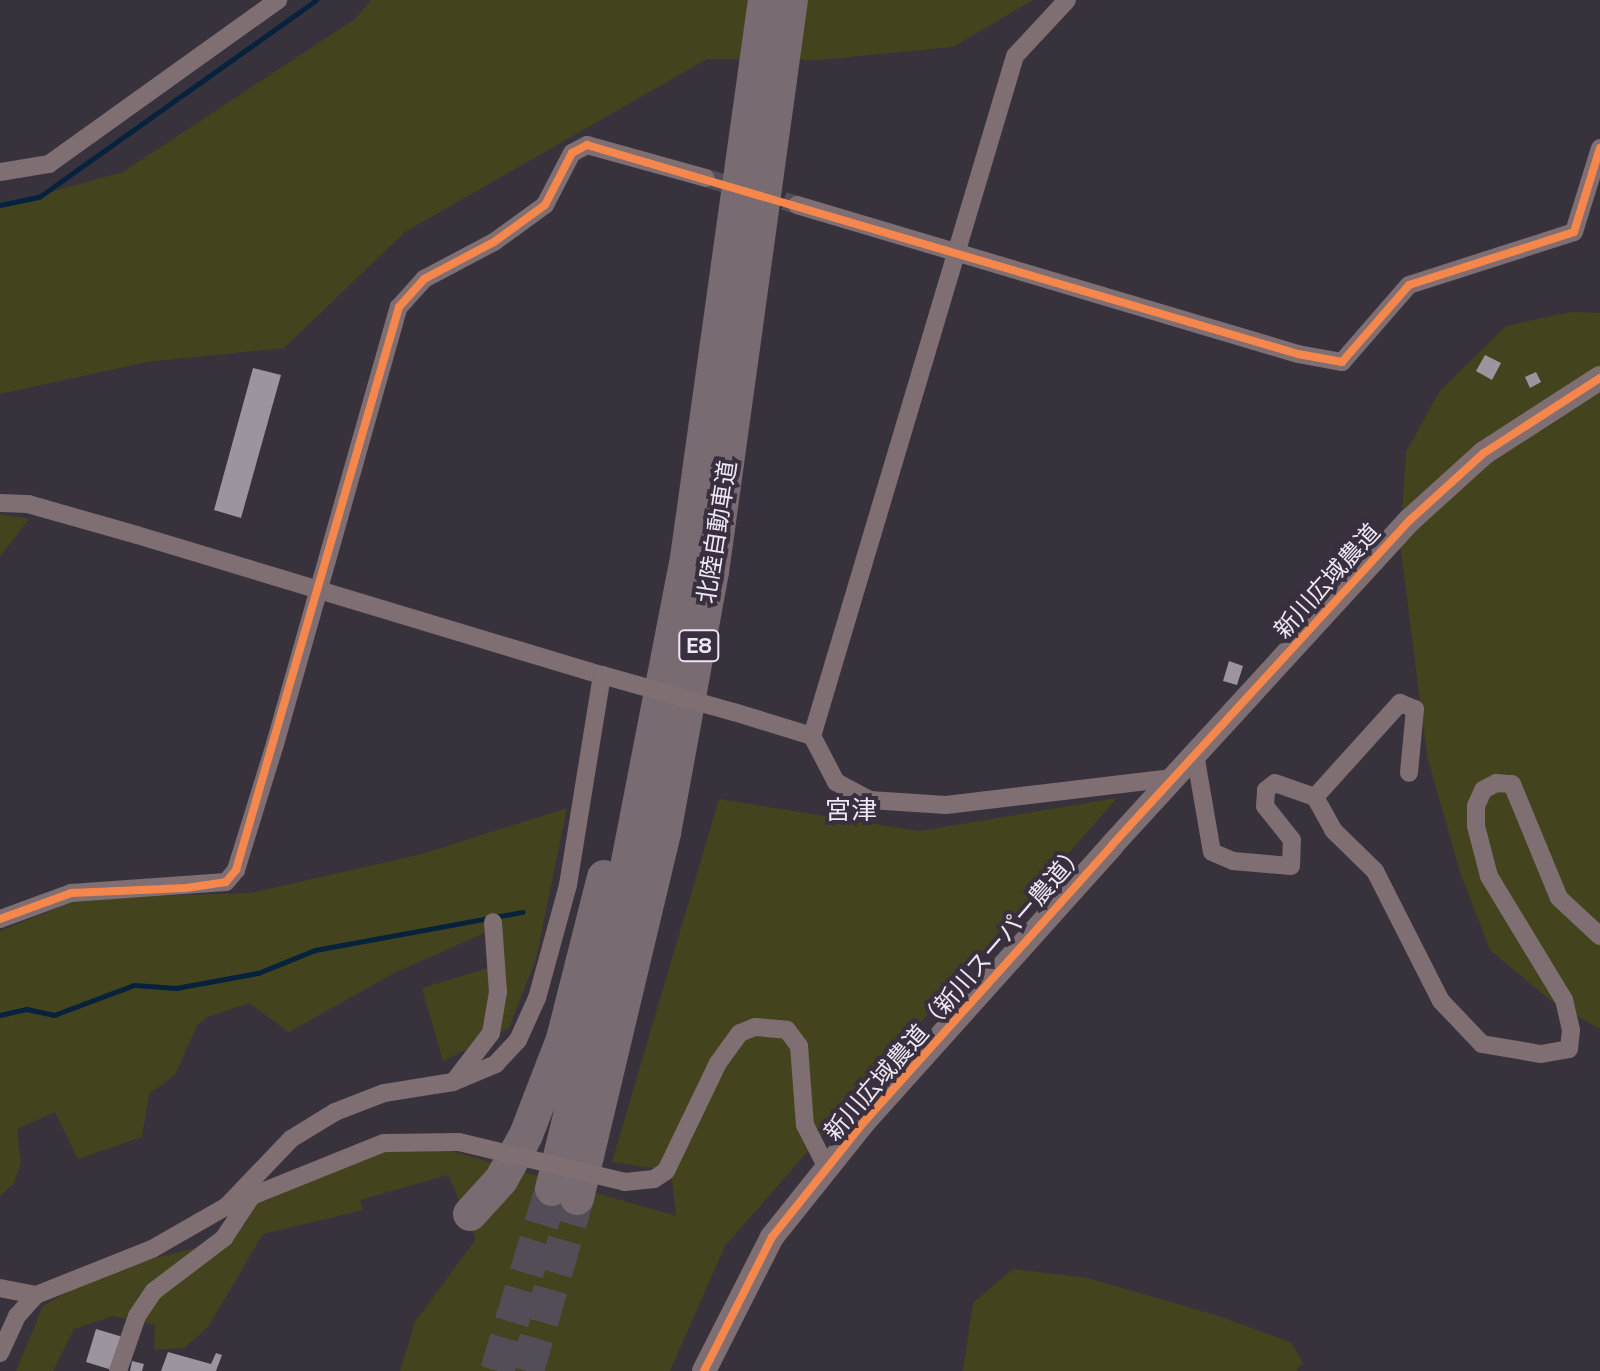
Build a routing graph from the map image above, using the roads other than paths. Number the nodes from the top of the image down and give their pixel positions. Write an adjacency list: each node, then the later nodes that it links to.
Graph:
1 (278, 0): 7 (street)
2 (765, 0): 5 (highway, 北陸自動車道 / E8)
3 (791, 0): 5 (highway, 北陸自動車道 / E8)
4 (1067, 0): 10 (street)
5 (767, 84): 11 (highway, 北陸自動車道 / E8); 11 (highway, 北陸自動車道 / E8)
6 (1600, 148): 10 (street)
7 (0, 172)
8 (706, 178): 14 (street)
9 (797, 205): 10 (street)
10 (958, 251): 16 (street)
11 (728, 269): 29 (highway)
12 (1600, 378): 17 (street, 新川広域農道)
13 (0, 503): 14 (street)
14 (319, 589): 15 (street); 22 (street)
15 (602, 675): 16 (street, bridge); 25 (street)
16 (812, 736): 19 (street)
17 (1195, 754): 19 (street, 新川広域農道); 20 (street)
18 (1409, 773): 20 (street)
19 (1174, 778): 21 (street, 新川広域農道)
20 (1315, 797): 24 (street)
21 (1112, 845): 26 (street, 新川広域農道（新川スーパー農道）)
22 (0, 919)
23 (493, 922): 25 (street)
24 (1600, 936)
25 (453, 1082): 28 (street)
26 (827, 1168): 27 (street, bridge); 34 (street, 新川広域農道（新川スーパー農道）)
27 (251, 1197): 28 (street); 33 (street)
28 (227, 1206): 31 (street)
29 (470, 1214)
30 (0, 1288): 31 (street)
31 (36, 1295): 32 (street)
32 (0, 1353)
33 (118, 1371)
34 (704, 1371)

